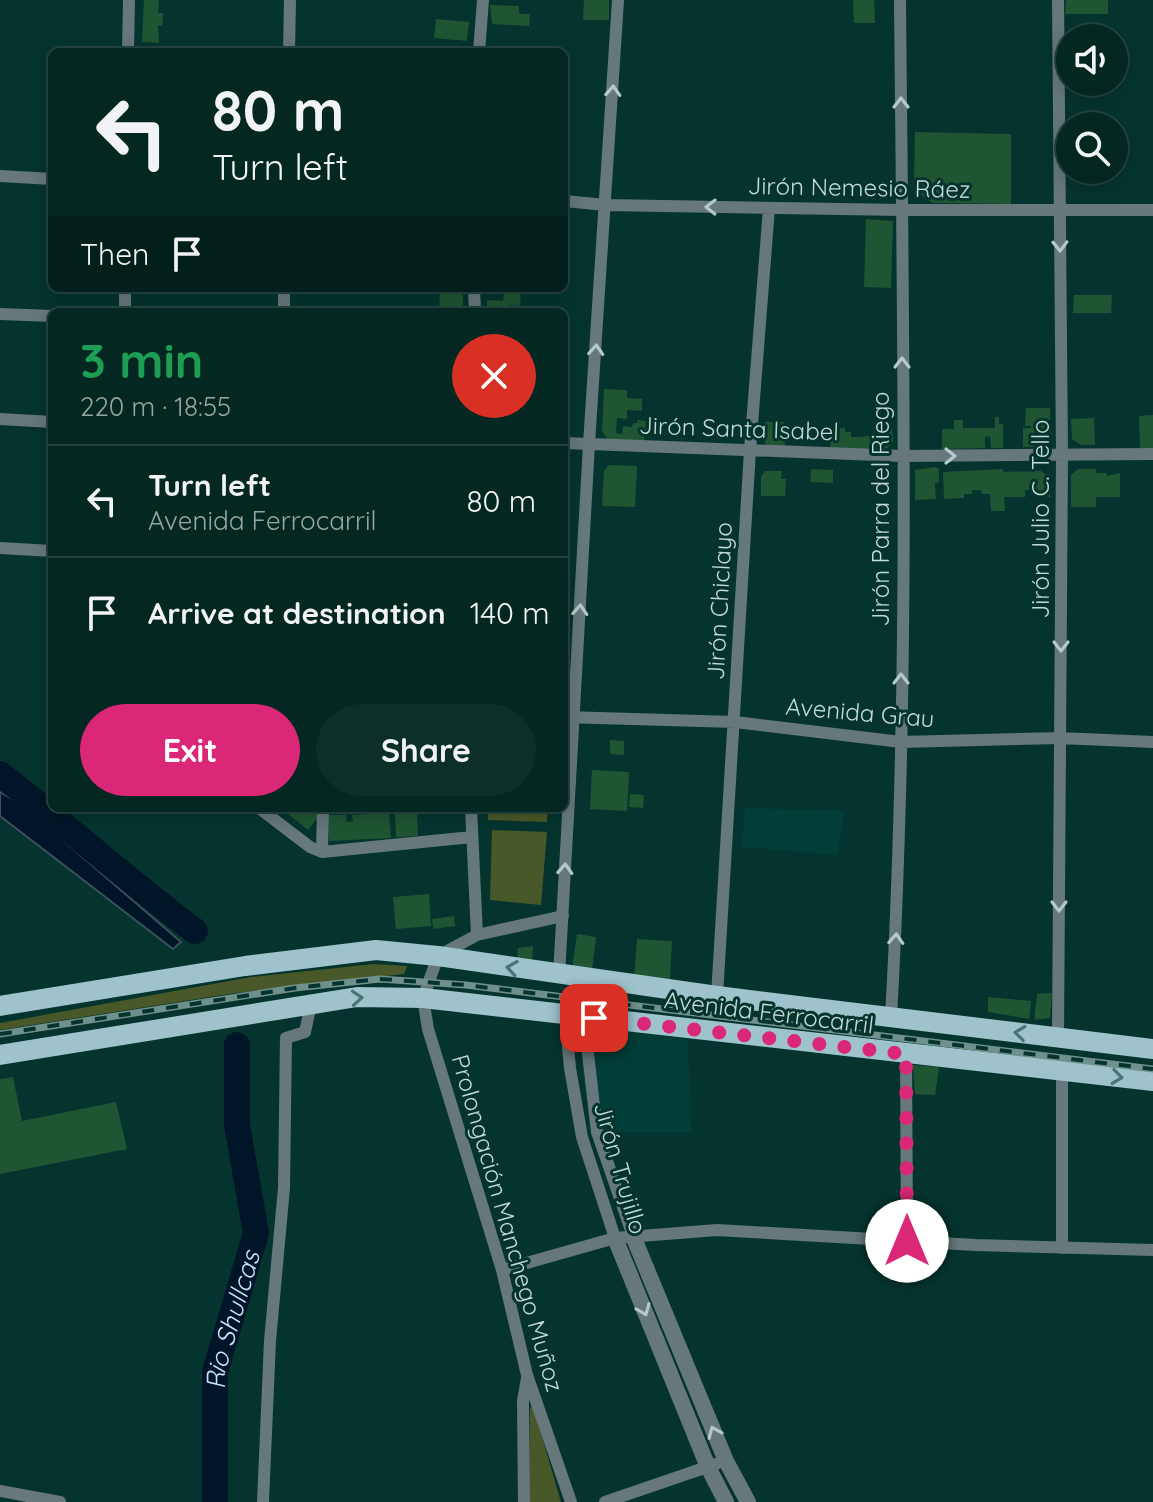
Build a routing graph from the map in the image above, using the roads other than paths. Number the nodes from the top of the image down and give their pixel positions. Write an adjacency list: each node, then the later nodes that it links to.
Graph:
1 (129, 0): 7 (street)
2 (290, 0): 8 (street)
3 (483, 0): 9 (street)
4 (618, 0): 13 (street, one-way to 4)
5 (900, 0): 15 (street, Jirón Parra del Riego, one-way to 5)
6 (1058, 0): 16 (street, Jirón Julio C. Tello)
7 (128, 48)
8 (289, 48)
9 (479, 48)
10 (0, 176): 11 (street)
11 (48, 179)
12 (568, 201): 13 (street, Jirón Nemesio Ráez)
13 (606, 205): 14 (street, Jirón Nemesio Ráez, one-way to 13); 23 (street, one-way to 13)
14 (769, 208): 15 (street, Jirón Nemesio Ráez); 24 (street, Jirón Chiclayo)
15 (902, 210): 16 (street, Jirón Nemesio Ráez); 27 (street, Jirón Parra del Riego, one-way to 15)
16 (1060, 210): 17 (street, Jirón Nemesio Ráez); 26 (street, Jirón Julio C. Tello, one-way to 26)
17 (1153, 210)
18 (0, 314): 19 (street)
19 (48, 316)
20 (0, 419): 21 (street)
21 (48, 422)
22 (568, 443): 23 (street, Jirón Santa Isabel)
23 (589, 444): 24 (street, Jirón Santa Isabel); 30 (street, one-way to 23)
24 (750, 450): 27 (street, Jirón Santa Isabel); 31 (street, Jirón Chiclayo)
25 (1153, 454): 26 (street, Jirón Santa Isabel)
26 (1062, 455): 27 (street, Jirón Santa Isabel, one-way to 26); 32 (street, Jirón Julio C. Tello, one-way to 32)
27 (903, 456): 33 (street, Jirón Parra del Riego, one-way to 27)
28 (0, 548): 29 (street)
29 (48, 551)
30 (569, 717): 31 (street, Avenida Grau); 35 (street, one-way to 30)
31 (735, 722): 33 (street, Avenida Grau); 46 (street, Jirón Chiclayo)
32 (1060, 738): 33 (street, Avenida Grau); 34 (street, Avenida Grau); 52 (street, Jirón Julio C. Tello, one-way to 52)
33 (901, 742): 50 (street, Jirón Parra del Riego, one-way to 33)
34 (1153, 742)
35 (568, 750)
36 (264, 812): 41 (street)
37 (323, 812): 41 (street)
38 (471, 812): 40 (street)
39 (566, 812): 42 (street, one-way to 39)
40 (472, 837): 41 (street); 43 (street)
41 (322, 852)
42 (563, 916): 43 (street); 45 (street)
43 (477, 935): 44 (street)
44 (438, 956): 45 (main road, Avenida Ferrocarril, one-way to 44); 47 (street); 49 (main road, Avenida Ferrocarril)
45 (559, 975): 46 (main road, Avenida Ferrocarril)
46 (717, 996): 50 (main road, Avenida Ferrocarril)
47 (423, 998): 48 (main road, Avenida Ferrocarril, one-way to 47); 51 (main road, Avenida Ferrocarril); 63 (street, Prolongación Manchego Muñoz)
48 (311, 1004): 55 (main road, Avenida Ferrocarril); 69 (street)
49 (0, 1006)
50 (891, 1017): 52 (main road, Avenida Ferrocarril, one-way to 50)
51 (575, 1020): 54 (main road, Avenida Ferrocarril); 58 (street, Jirón Trujillo); 59 (street, Jirón Trujillo)
52 (1058, 1037): 53 (main road, Avenida Ferrocarril)
53 (1153, 1049)
54 (906, 1054): 56 (main road, Avenida Ferrocarril); 60 (street)
55 (0, 1055)
56 (1062, 1070): 57 (main road, Avenida Ferrocarril, one-way to 57); 61 (street)
57 (1153, 1081)
58 (633, 1236): 59 (street); 60 (street); 65 (street, Jirón Trujillo, one-way to 58)
59 (615, 1238): 63 (street); 66 (street, Jirón Trujillo, one-way to 66)
60 (907, 1241): 61 (street)
61 (1062, 1248): 62 (street)
62 (1153, 1250)
63 (502, 1270): 64 (street, Prolongación Manchego Muñoz)
64 (527, 1375): 70 (street); 71 (street, Prolongación Manchego Muñoz)
65 (726, 1461): 66 (street); 74 (street, Jirón Trujillo)
66 (708, 1467): 72 (street); 73 (street, Jirón Trujillo)
67 (0, 1491): 68 (street)
68 (60, 1502)
69 (263, 1502)
70 (524, 1502)
71 (571, 1502)
72 (605, 1502)
73 (726, 1502)
74 (748, 1502)

